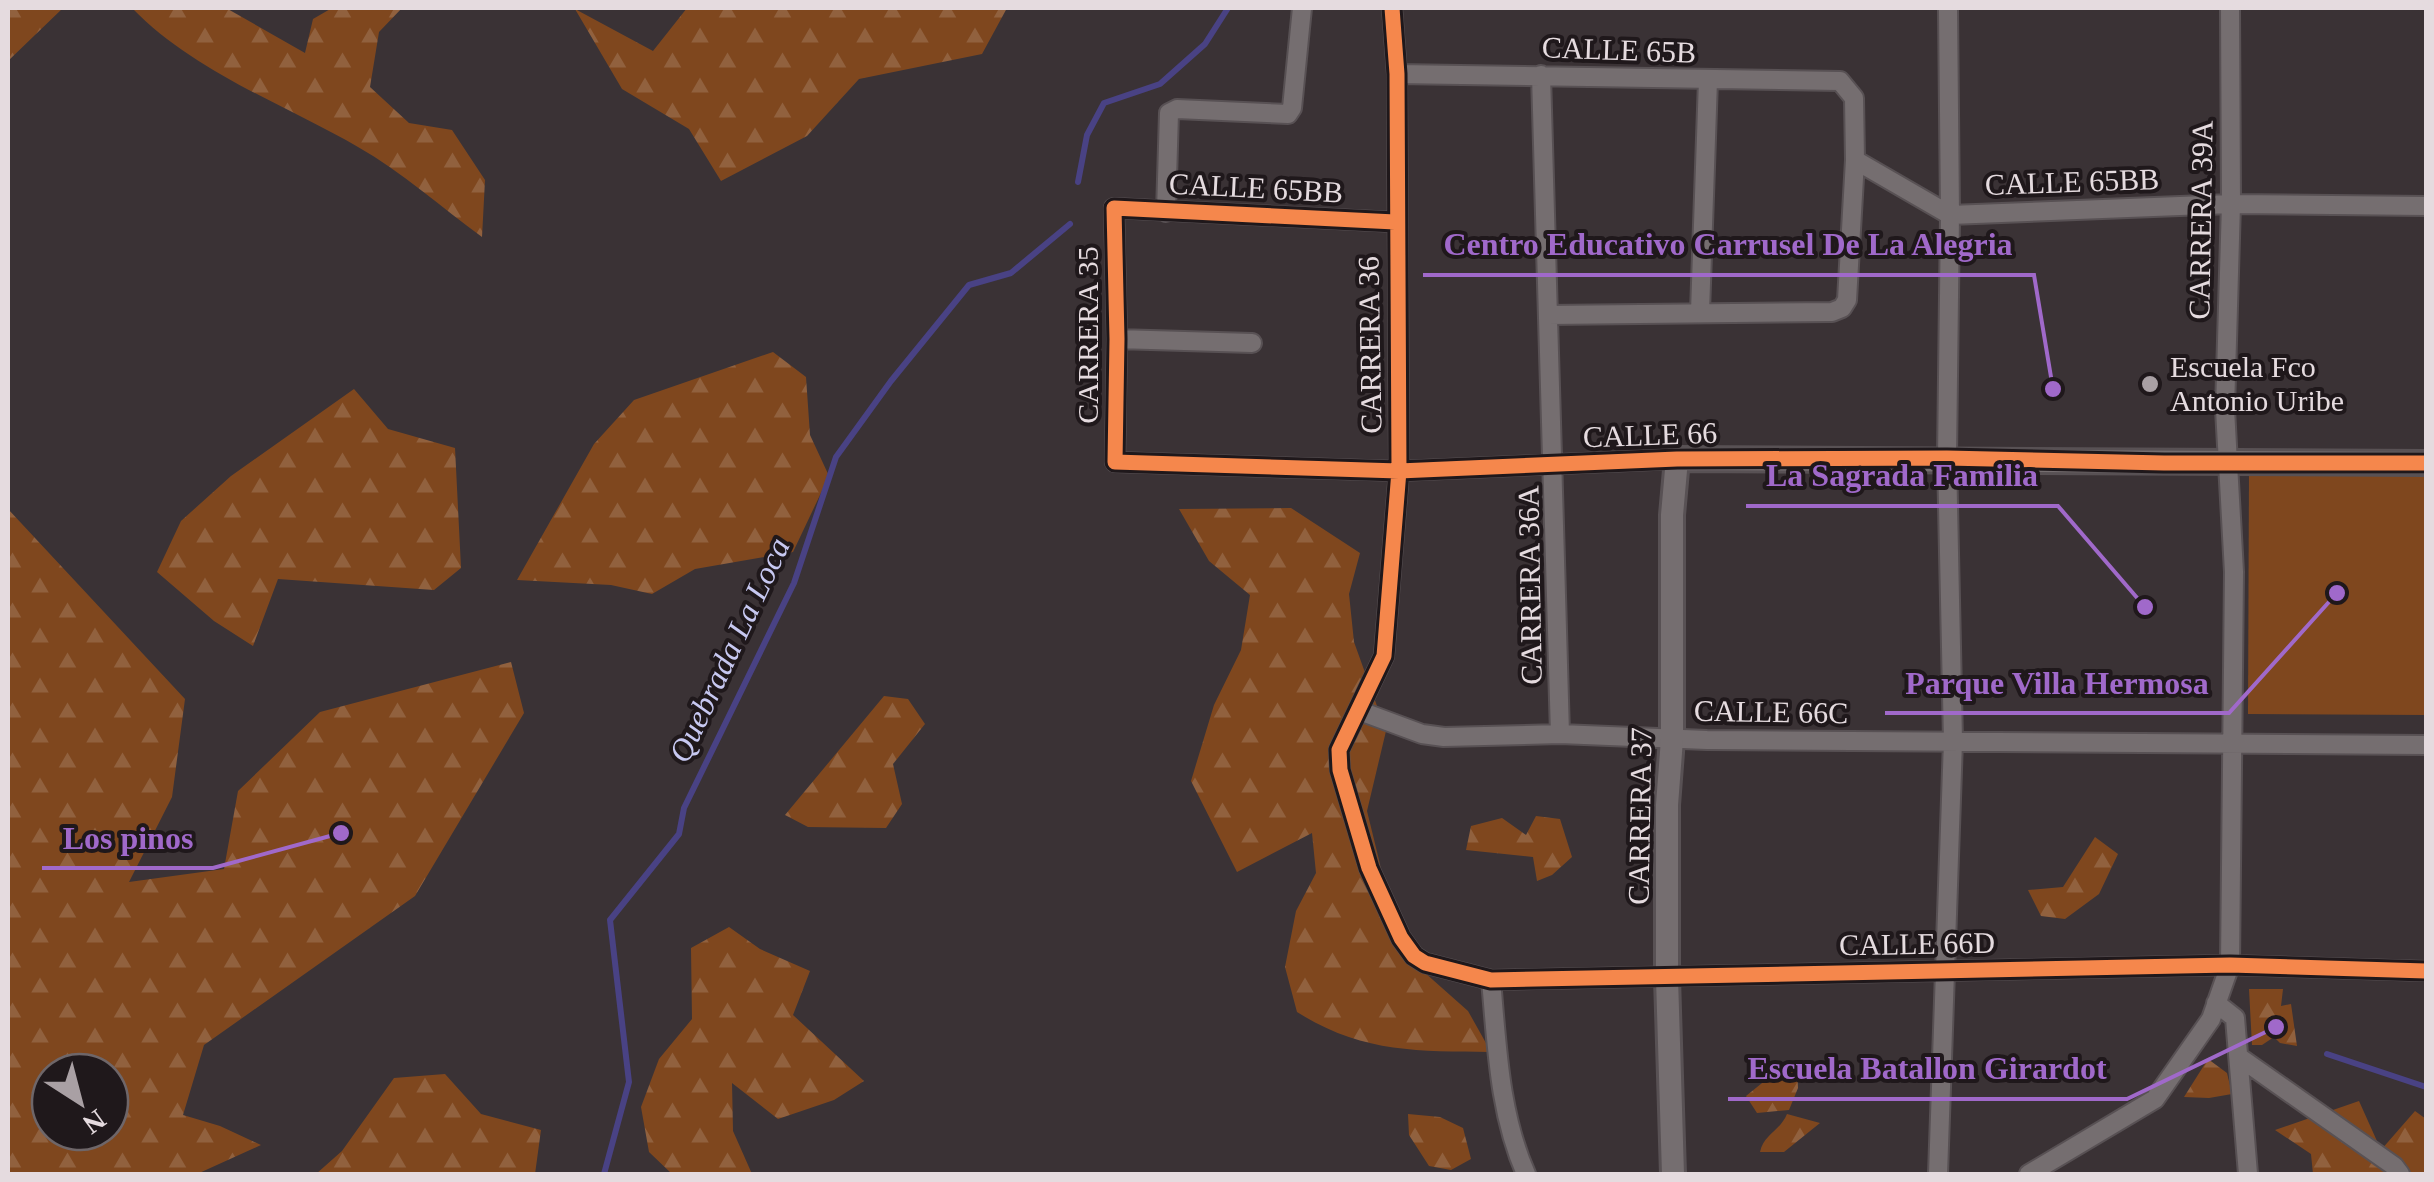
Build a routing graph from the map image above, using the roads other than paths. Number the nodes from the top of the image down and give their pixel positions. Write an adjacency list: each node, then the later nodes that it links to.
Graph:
1 (1302, 8): 12 (street)
2 (1392, 8): 5 (street, CARRERA 36)
3 (1948, 8): 13 (street)
4 (2230, 8): 9 (street, CARRERA 39A)
5 (1397, 74): 6 (street, CALLE 65B); 14 (street, CARRERA 36)
6 (1542, 75): 7 (street, CALLE 65B); 16 (street, CARRERA 36A)
7 (1708, 80): 8 (street, CALLE 65B); 15 (street)
8 (1855, 160): 13 (street, CALLE 65BB); 15 (street)
9 (2231, 204): 10 (street, CALLE 65BB); 13 (street, CALLE 65BB); 22 (street, CARRERA 39A)
10 (2426, 206)
11 (1114, 208): 12 (street, CALLE 65BB); 17 (street, CARRERA 35)
12 (1166, 212): 14 (street, CALLE 65BB)
13 (1950, 216): 19 (street)
14 (1396, 222): 25 (street, CARRERA 36)
15 (1700, 312): 16 (street)
16 (1548, 315): 24 (street, CARRERA 36A)
17 (1118, 339): 18 (street, CARRERA 35); 21 (street, CARRERA 35)
18 (1252, 343)
19 (1948, 458): 20 (street, CALLE 66); 22 (street, CALLE 66); 29 (street)
20 (1677, 459): 24 (street, CALLE 66); 28 (street, CARRERA 37)
21 (1115, 462): 25 (street, CALLE 66)
22 (2228, 462): 23 (street, CALLE 66); 30 (street, CARRERA 39A)
23 (2426, 464)
24 (1555, 466): 25 (street, CALLE 66); 27 (street, CARRERA 36A)
25 (1399, 471): 26 (street, CARRERA 36)
26 (1360, 712): 27 (street, CALLE 66C); 32 (street, CARRERA 36)
27 (1560, 734): 28 (street, CALLE 66C)
28 (1672, 739): 29 (street, CALLE 66C); 36 (street, CARRERA 37)
29 (1952, 742): 30 (street, CALLE 66C); 34 (street)
30 (2230, 745): 31 (street, CALLE 66C); 33 (street, CARRERA 39A)
31 (2426, 745)
32 (1414, 956): 37 (street, CALLE 66D)
33 (2230, 965): 34 (street, CALLE 66D); 35 (street, CALLE 66D); 38 (street, CARRERA 39A)
34 (1946, 971): 36 (street, CALLE 66D); 42 (street)
35 (2426, 971)
36 (1667, 978): 37 (street, CALLE 66D); 41 (street, CARRERA 37)
37 (1491, 980): 40 (street)
38 (2216, 1003): 39 (street); 43 (street, CARRERA 39A)
39 (2239, 1057): 44 (street); 45 (street)
40 (1526, 1174)
41 (1673, 1174)
42 (1938, 1174)
43 (2029, 1174)
44 (2248, 1174)
45 (2400, 1174)

